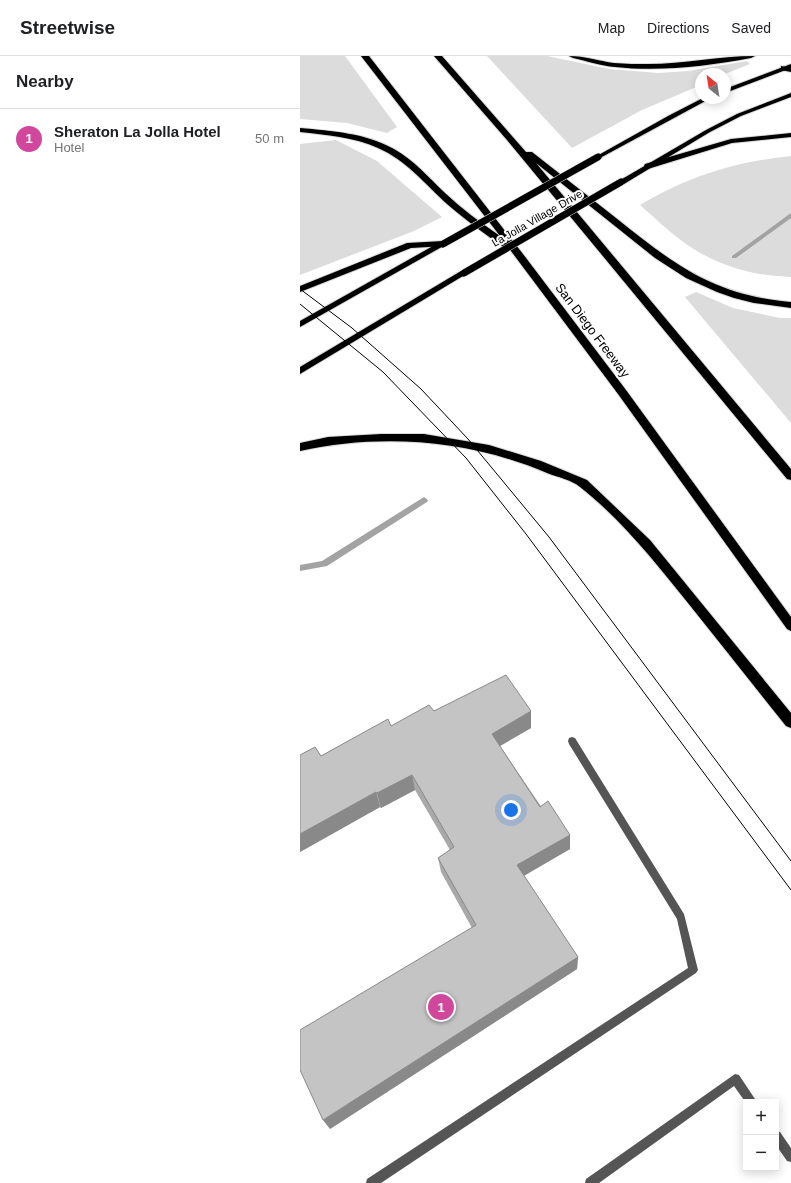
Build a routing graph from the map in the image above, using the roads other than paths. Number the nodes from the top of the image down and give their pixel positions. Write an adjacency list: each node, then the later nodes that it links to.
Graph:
1 (365, 56): 14 (highway, San Diego Freeway)
2 (438, 56): 11 (highway)
3 (573, 56): 4 (highway)
4 (751, 56)
5 (789, 68): 6 (main road)
6 (731, 89)
7 (791, 95): 12 (main road, La Jolla Village Drive)
8 (696, 104): 13 (main road, La Jolla Village Drive, bridge)
9 (300, 130): 14 (highway)
10 (791, 135): 12 (highway)
11 (510, 138): 16 (highway); 20 (highway)
12 (648, 166): 18 (main road, La Jolla Village Drive, bridge)
13 (443, 244): 15 (highway); 17 (main road, La Jolla Village Drive)
14 (520, 256): 21 (highway, San Diego Freeway)
15 (300, 289)
16 (791, 305)
17 (300, 324)
18 (300, 371)
19 (300, 447): 22 (highway)
20 (791, 476)
21 (791, 626)
22 (791, 722)
23 (572, 741): 27 (lane)
24 (750, 1099): 28 (lane)
25 (779, 1140): 26 (lane)
26 (791, 1157)
27 (371, 1183)
28 (590, 1183)

